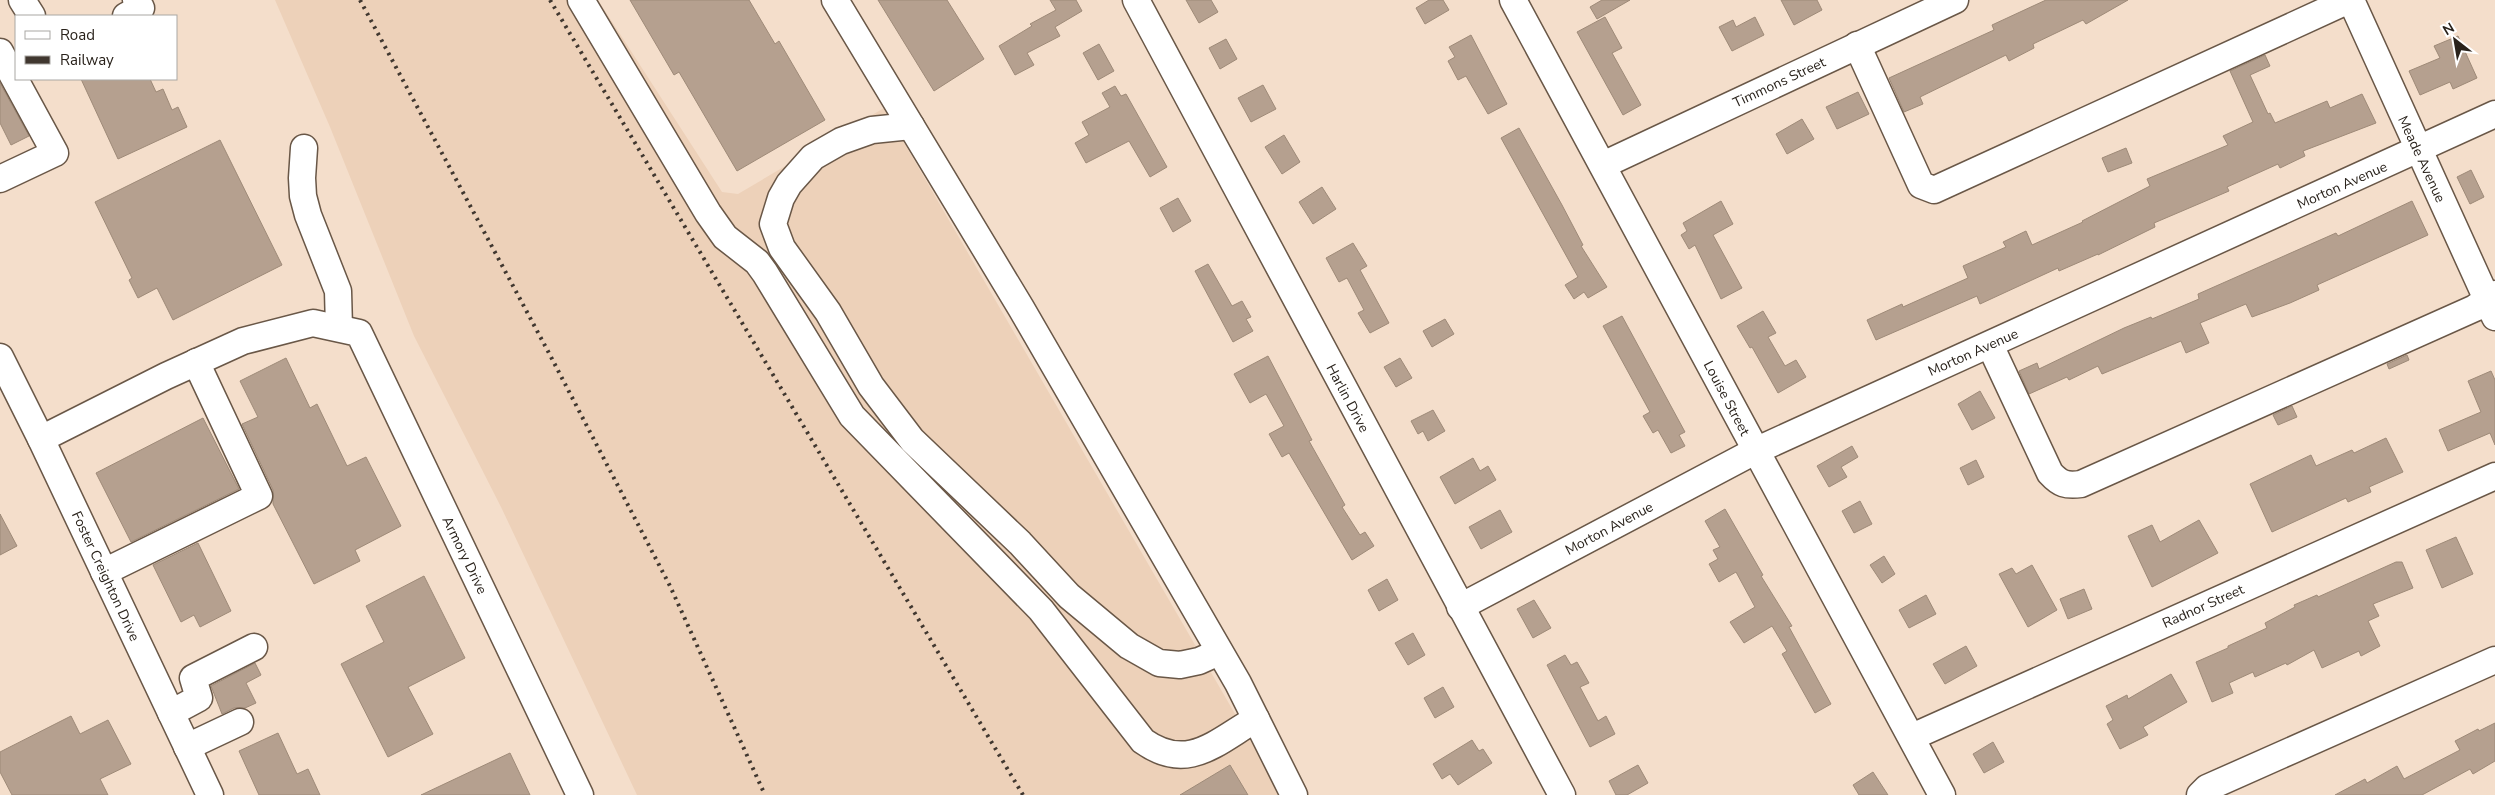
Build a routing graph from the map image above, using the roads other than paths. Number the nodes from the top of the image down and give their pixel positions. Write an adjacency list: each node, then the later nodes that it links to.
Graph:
1 (22, 0): 9 (street)
2 (136, 0): 10 (street)
3 (581, 0): 35 (street)
4 (835, 0): 16 (street)
5 (1136, 0): 30 (street, Harlin Drive)
6 (1513, 0): 19 (street, Louise Street)
7 (1955, 0): 11 (street, Timmons Street)
8 (2350, 0): 11 (street); 18 (street, Meade Avenue)
9 (31, 15)
10 (128, 15)
11 (1857, 44): 19 (street, Timmons Street)
12 (0, 52): 13 (street)
13 (15, 80)
14 (15, 80): 20 (street)
15 (2495, 114): 18 (street, Morton Avenue)
16 (911, 126): 33 (street); 33 (street)
17 (304, 148): 22 (street)
18 (2418, 151): 21 (street, Meade Avenue); 23 (street, Morton Avenue)
19 (1603, 165): 27 (street, Louise Street)
20 (0, 179)
21 (2492, 303): 23 (street)
22 (339, 328): 25 (street, Armory Drive); 40 (street, Armory Drive)
23 (1990, 345): 27 (street, Morton Avenue)
24 (0, 358): 26 (street, Foster Creighton Drive)
25 (196, 362): 26 (street, Armory Drive); 29 (street)
26 (41, 439): 29 (street, Foster Creighton Drive)
27 (1755, 451): 30 (street, Morton Avenue); 37 (street, Louise Street)
28 (2495, 476): 37 (street, Radnor Street)
29 (104, 572): 34 (street, Foster Creighton Drive)
30 (1460, 606): 42 (street, Harlin Drive)
31 (254, 647): 34 (street)
32 (2495, 660): 44 (street)
33 (1229, 668): 35 (street)
34 (171, 713): 38 (street, Foster Creighton Drive)
35 (1256, 719): 41 (street)
36 (240, 722): 38 (street)
37 (1912, 737): 43 (street, Louise Street)
38 (187, 747): 39 (street, Foster Creighton Drive)
39 (210, 795)
40 (580, 795)
41 (1294, 795)
42 (1562, 795)
43 (1942, 795)
44 (2200, 795)

